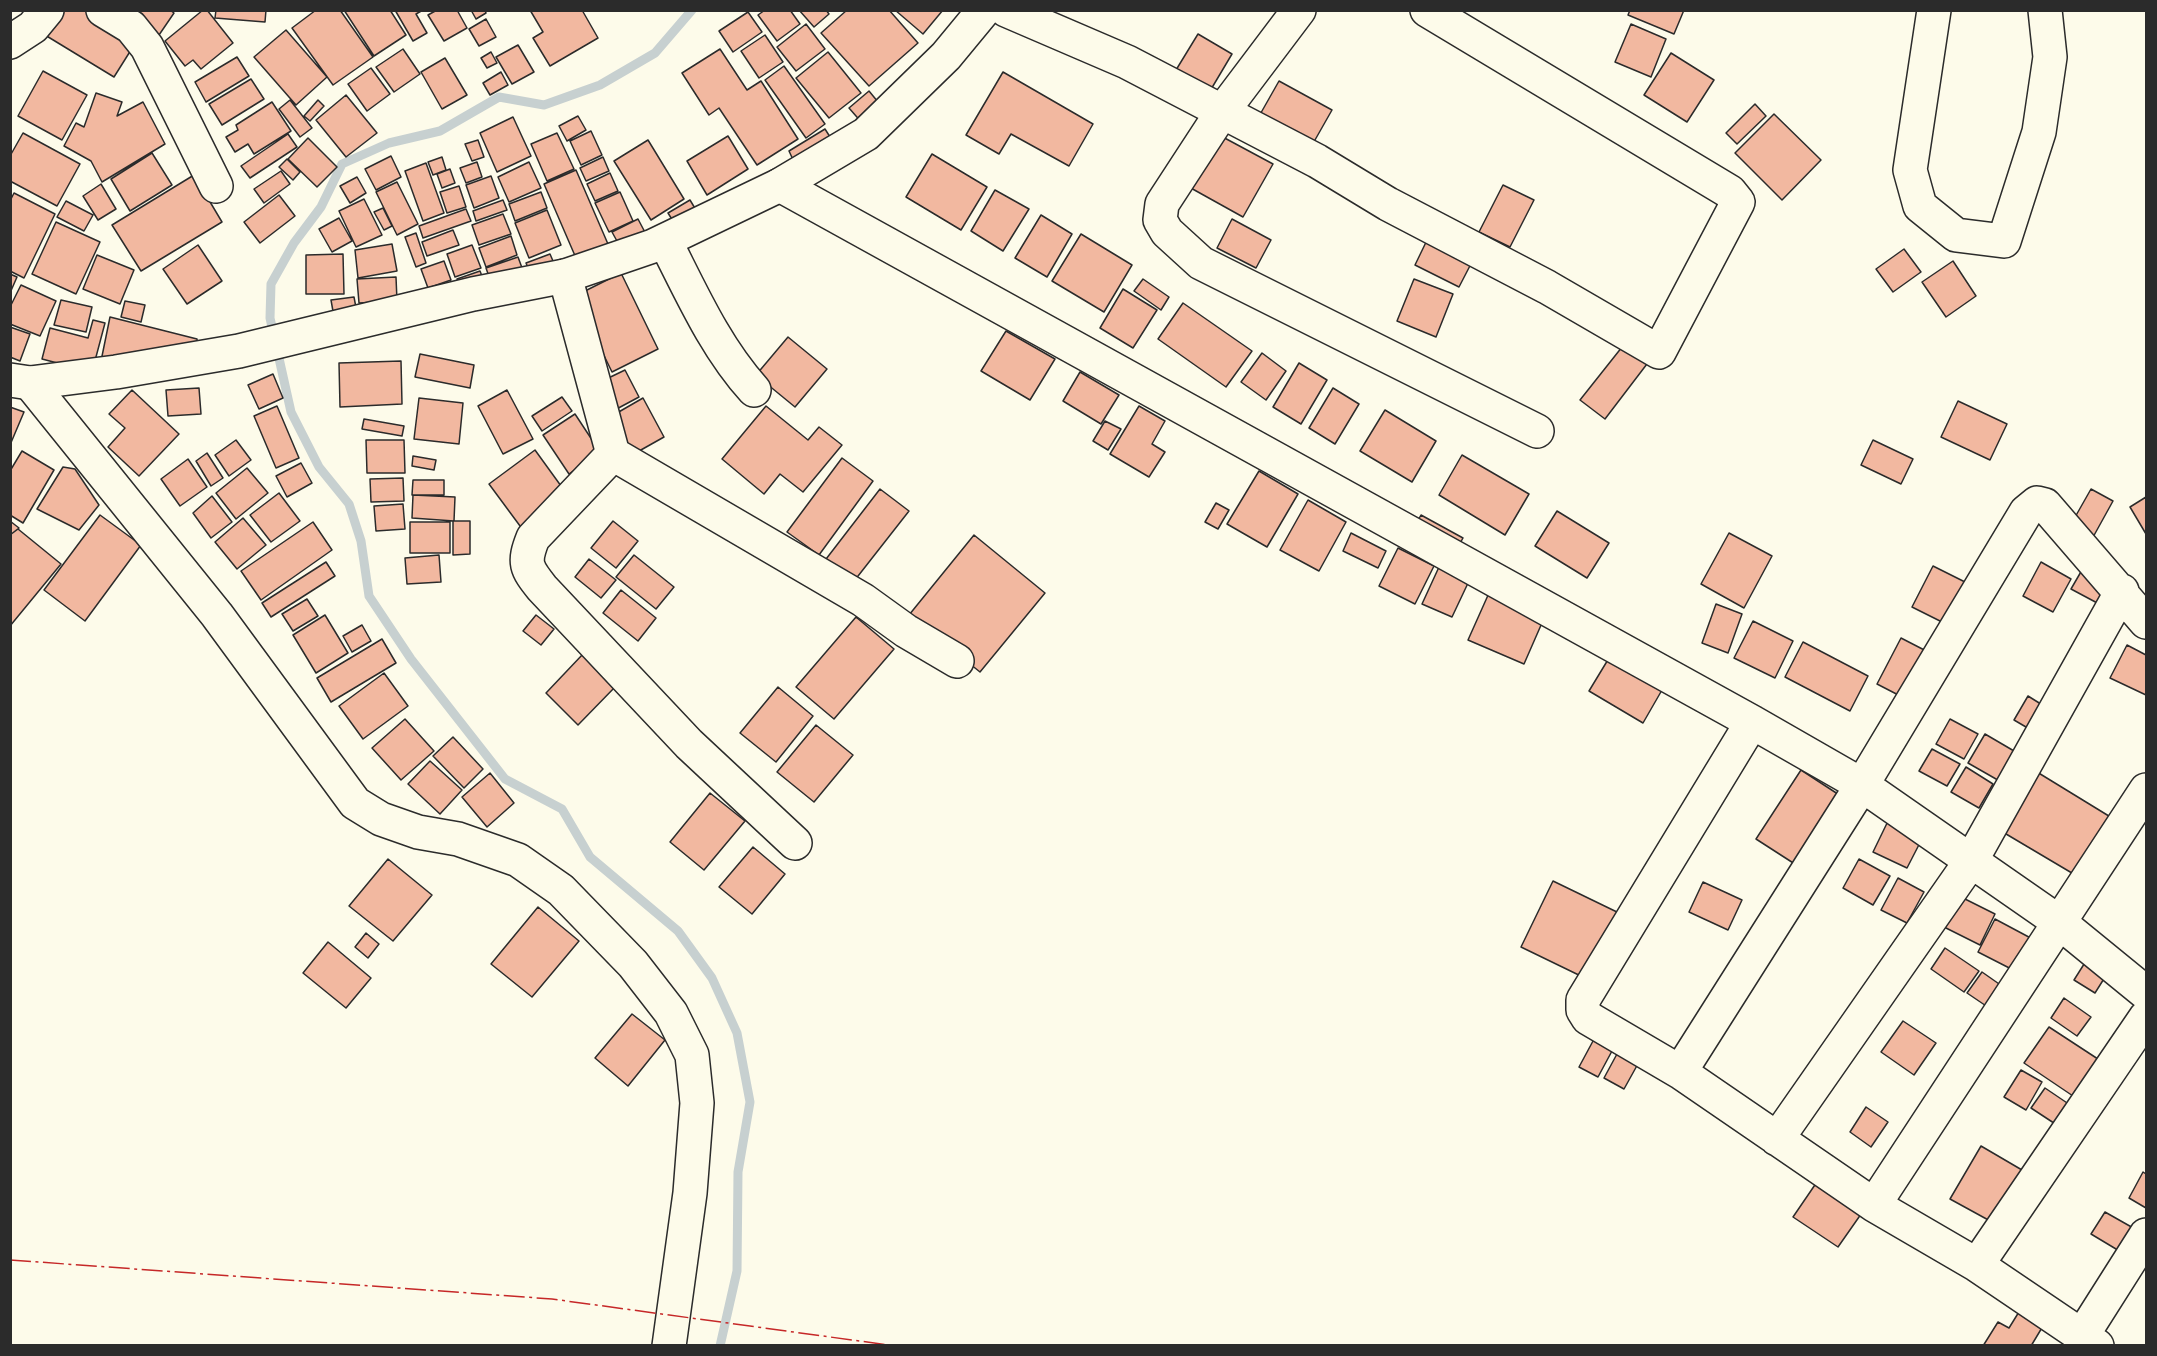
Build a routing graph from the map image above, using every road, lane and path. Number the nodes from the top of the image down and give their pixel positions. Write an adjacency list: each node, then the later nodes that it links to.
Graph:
1 (47, 10): 9 (street)
2 (103, 10): 12 (street)
3 (984, 10): 11 (street)
4 (1006, 10): 10 (street)
5 (1299, 10): 10 (street)
6 (1427, 10): 10 (street)
7 (1934, 10): 8 (street)
8 (2045, 10)
9 (10, 42)
10 (1222, 112): 17 (street)
11 (780, 185): 13 (street); 22 (street)
12 (216, 186)
13 (665, 241): 14 (street); 16 (street)
14 (565, 276): 15 (street); 18 (street)
15 (20, 382): 36 (street)
16 (754, 390)
17 (1537, 431)
18 (614, 454): 21 (street); 25 (street)
19 (2122, 591): 20 (street); 23 (street); 26 (street)
20 (2146, 622)
21 (957, 661)
22 (1752, 722): 23 (street); 30 (street)
23 (1862, 785): 26 (street); 30 (street)
24 (2142, 810): 27 (street)
25 (795, 843)
26 (1971, 861): 27 (street); 31 (street)
27 (2060, 922): 28 (street); 32 (street)
28 (2146, 993)
29 (2146, 1017): 34 (street)
30 (1680, 1072): 31 (street)
31 (1777, 1139): 32 (street)
32 (1874, 1205): 34 (street)
33 (2146, 1235): 35 (street)
34 (1977, 1265): 35 (street)
35 (2089, 1341)
36 (669, 1346)

